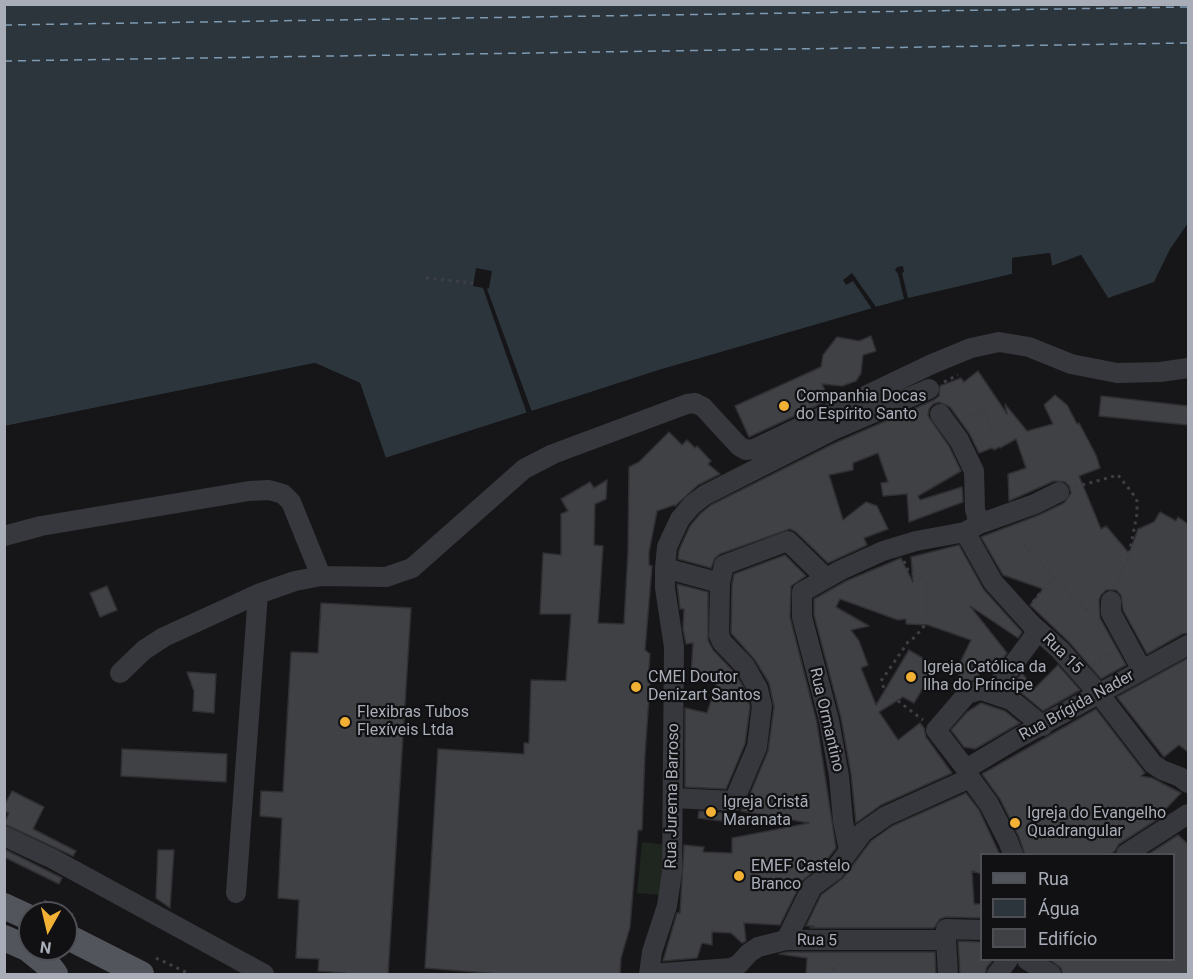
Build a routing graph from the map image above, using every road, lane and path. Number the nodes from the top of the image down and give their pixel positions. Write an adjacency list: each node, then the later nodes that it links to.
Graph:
1 (426, 278): 2 (path)
2 (473, 283)
3 (1188, 368): 13 (street)
4 (929, 389): 12 (street, Rua Jurema Barroso)
5 (945, 421): 6 (path); 8 (street, Rua 15)
6 (993, 436)
7 (1059, 492): 8 (street); 18 (path)
8 (972, 528): 11 (street); 19 (street, Rua 15)
9 (4, 536): 13 (street)
10 (1023, 544): 14 (path)
11 (898, 546): 15 (street); 29 (path)
12 (665, 568): 16 (street); 32 (street, Rua Jurema Barroso)
13 (321, 576): 17 (street)
14 (1053, 577): 18 (path); 19 (path)
15 (826, 578): 16 (street); 35 (street, Rua Ormantino)
16 (720, 583): 32 (street)
17 (258, 594): 24 (street); 38 (street)
18 (1111, 607): 21 (street)
19 (1022, 614): 20 (street, Rua 15)
20 (1038, 630): 25 (street, Rua 15); 26 (street)
21 (1127, 642): 23 (street); 25 (path)
22 (1188, 645): 23 (street, Rua Brígida Nader)
23 (1143, 670): 27 (street, Rua Brígida Nader)
24 (120, 672)
25 (1080, 672): 27 (street, Rua 15)
26 (992, 693): 28 (street); 29 (street)
27 (1100, 695): 28 (street, Rua Brígida Nader); 31 (street, Rua 15)
28 (1043, 726): 30 (street, Rua Brígida Nader)
29 (936, 730): 30 (street)
30 (968, 774): 35 (street, Rua Brígida Nader); 36 (street)
31 (1188, 783)
32 (673, 798): 48 (street, Rua Jurema Barroso)
33 (1188, 814): 37 (street)
34 (4, 836): 51 (street)
35 (849, 850): 43 (street, Rua Brígida Nader)
36 (1012, 853)
37 (1129, 853)
38 (236, 892)
39 (4, 906): 40 (main road)
40 (18, 912)
41 (980, 930): 44 (street)
42 (4, 938): 49 (main road)
43 (786, 940): 44 (street, Rua 5); 48 (street, Rua 5)
44 (945, 940): 52 (street)
45 (78, 942): 50 (main road)
46 (1007, 961): 53 (street)
47 (1029, 961): 54 (street)
48 (649, 974)
49 (55, 975)
50 (141, 975)
51 (264, 975)
52 (948, 975)
53 (997, 975)
54 (1051, 975)

